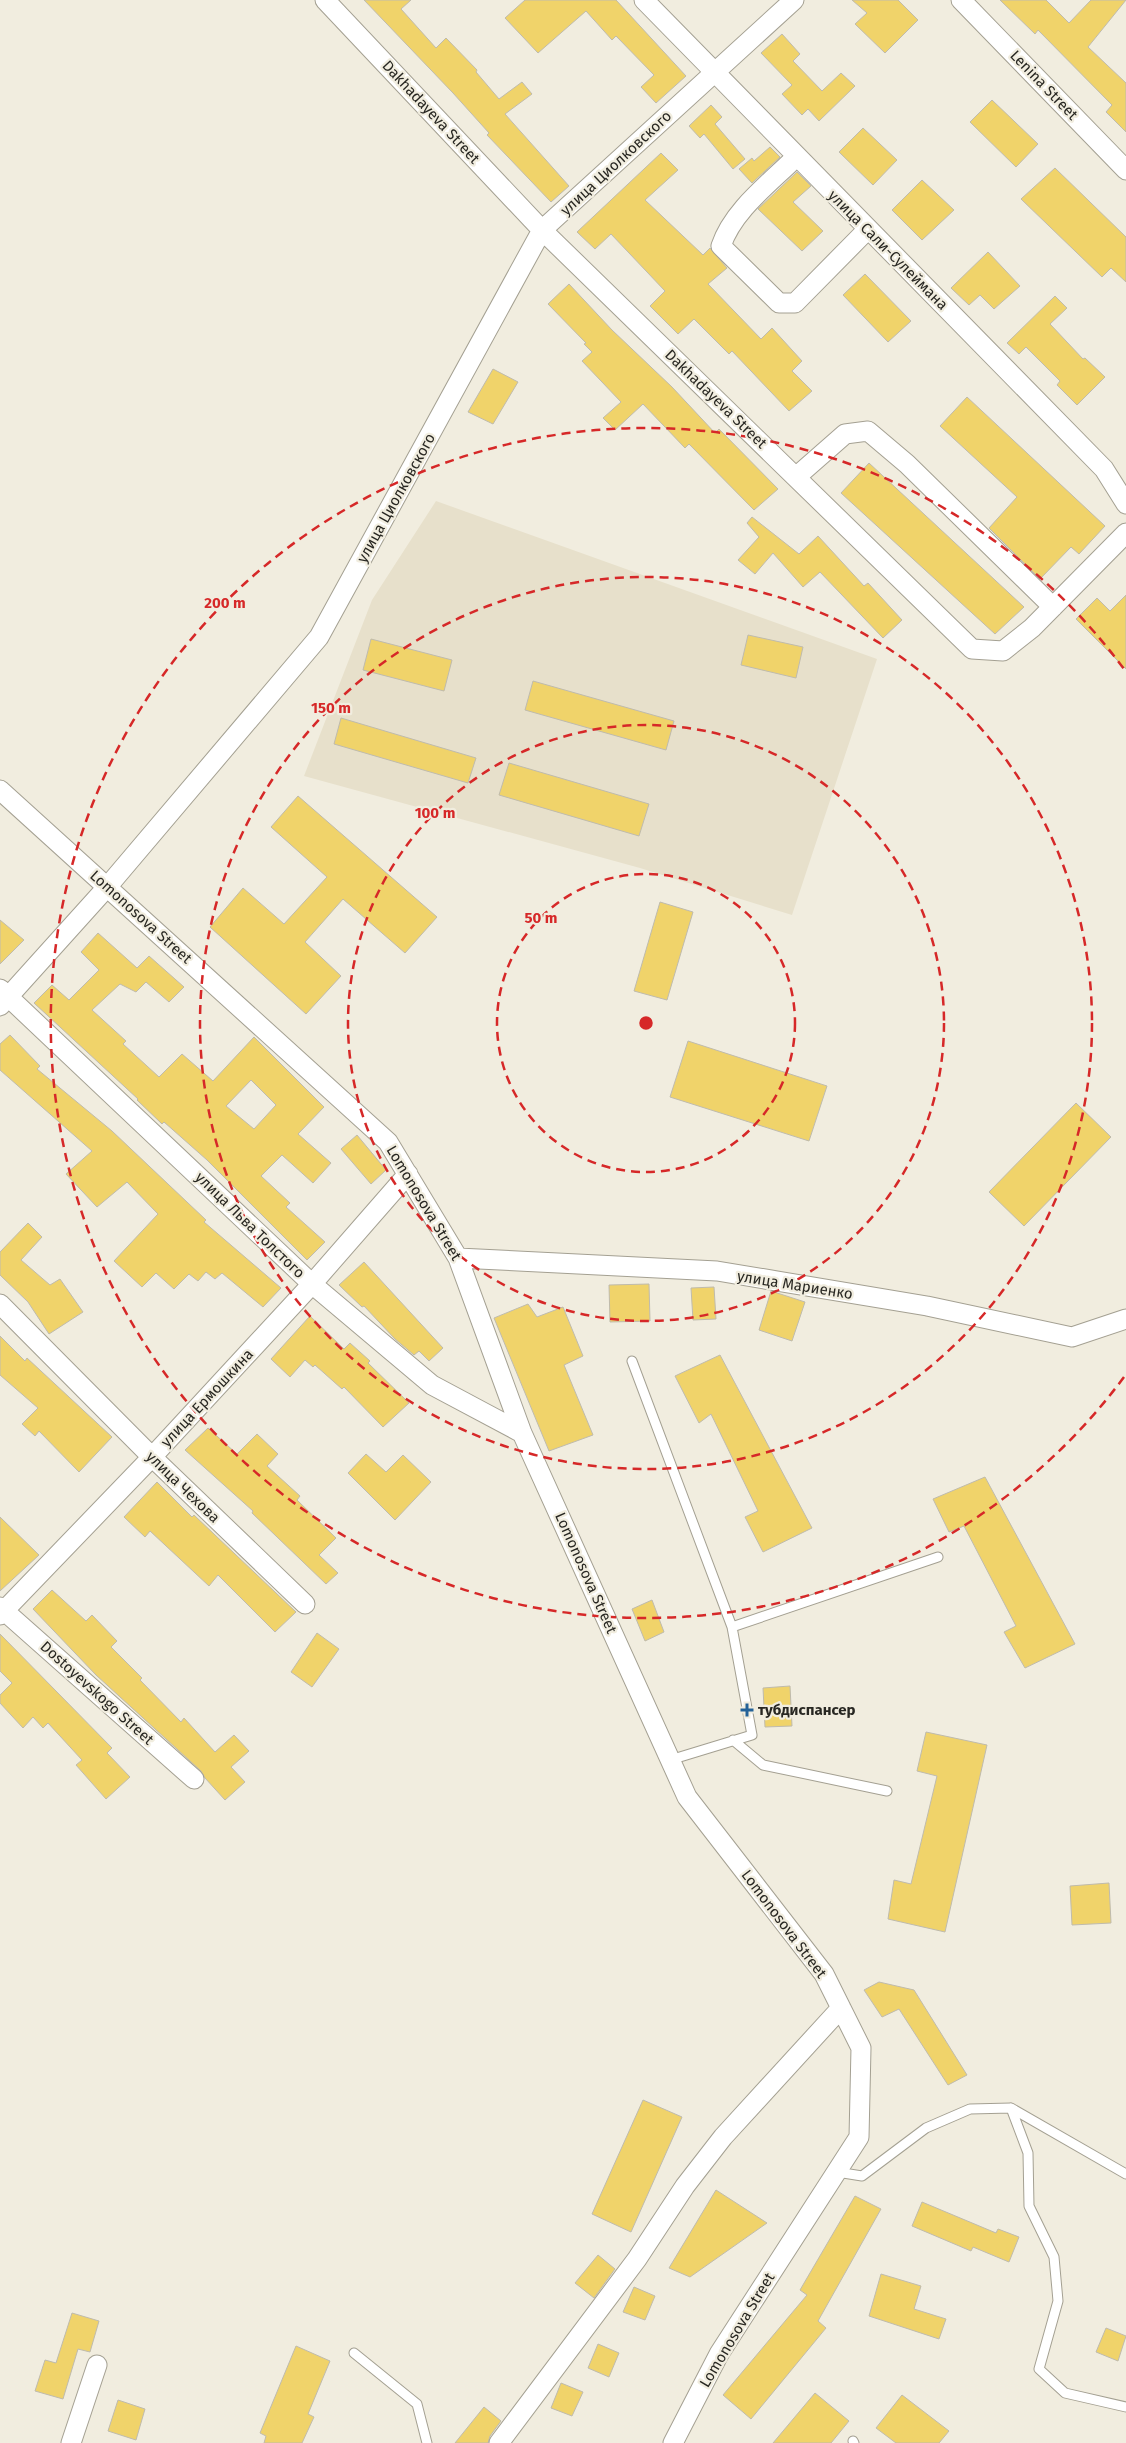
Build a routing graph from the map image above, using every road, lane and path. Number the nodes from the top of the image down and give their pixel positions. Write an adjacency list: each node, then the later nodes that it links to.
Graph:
1 (325, 0): 9 (street, Dakhadayeva Street)
2 (644, 0): 5 (street, улица Сали-Сулеймана)
3 (794, 0): 5 (street, улица Циолковского)
4 (961, 0): 7 (street, Lenina Street)
5 (714, 73): 6 (street, улица Сали-Сулеймана); 9 (street, улица Циолковского)
6 (796, 157): 8 (street, улица Сали-Сулеймана); 8 (street)
7 (1126, 170)
8 (868, 229): 11 (street, улица Сали-Сулеймана)
9 (542, 230): 10 (street, Dakhadayeva Street); 15 (street, улица Циолковского)
10 (796, 477): 13 (street, Dakhadayeva Street); 13 (street)
11 (1126, 504)
12 (1126, 533): 13 (street, Dakhadayeva Street)
13 (1053, 607)
14 (0, 790): 15 (street, Lomonosova Street)
15 (108, 886): 16 (street, улица Циолковского); 17 (street, Lomonosova Street)
16 (3, 997): 19 (street, улица Льва Толстого)
17 (408, 1174): 18 (street, Lomonosova Street); 19 (street, улица Ермошкина)
18 (458, 1258): 21 (street, улица Мариенко); 23 (street, Lomonosova Street)
19 (312, 1284): 23 (street, улица Льва Толстого); 24 (street, улица Ермошкина)
20 (0, 1304): 24 (street, улица Чехова)
21 (1126, 1319)
22 (632, 1361): 28 (lane)
23 (522, 1433): 30 (street, Lomonosova Street)
24 (152, 1457): 26 (street, улица Чехова); 27 (street, улица Ермошкина)
25 (938, 1558): 28 (lane)
26 (305, 1604)
27 (2, 1611): 31 (street, Dostoyevskogo Street)
28 (732, 1627): 29 (lane)
29 (733, 1740): 30 (lane); 32 (lane)
30 (670, 1760): 33 (street, Lomonosova Street)
31 (194, 1779)
32 (887, 1791)
33 (841, 2008): 36 (street, Lomonosova Street); 42 (street)
34 (1011, 2108): 35 (lane); 36 (lane); 39 (lane)
35 (1124, 2171)
36 (837, 2172): 43 (street, Lomonosova Street)
37 (354, 2353): 41 (lane)
38 (97, 2365): 40 (street)
39 (1126, 2407)
40 (72, 2443)
41 (427, 2443)
42 (499, 2443)
43 (673, 2443)

